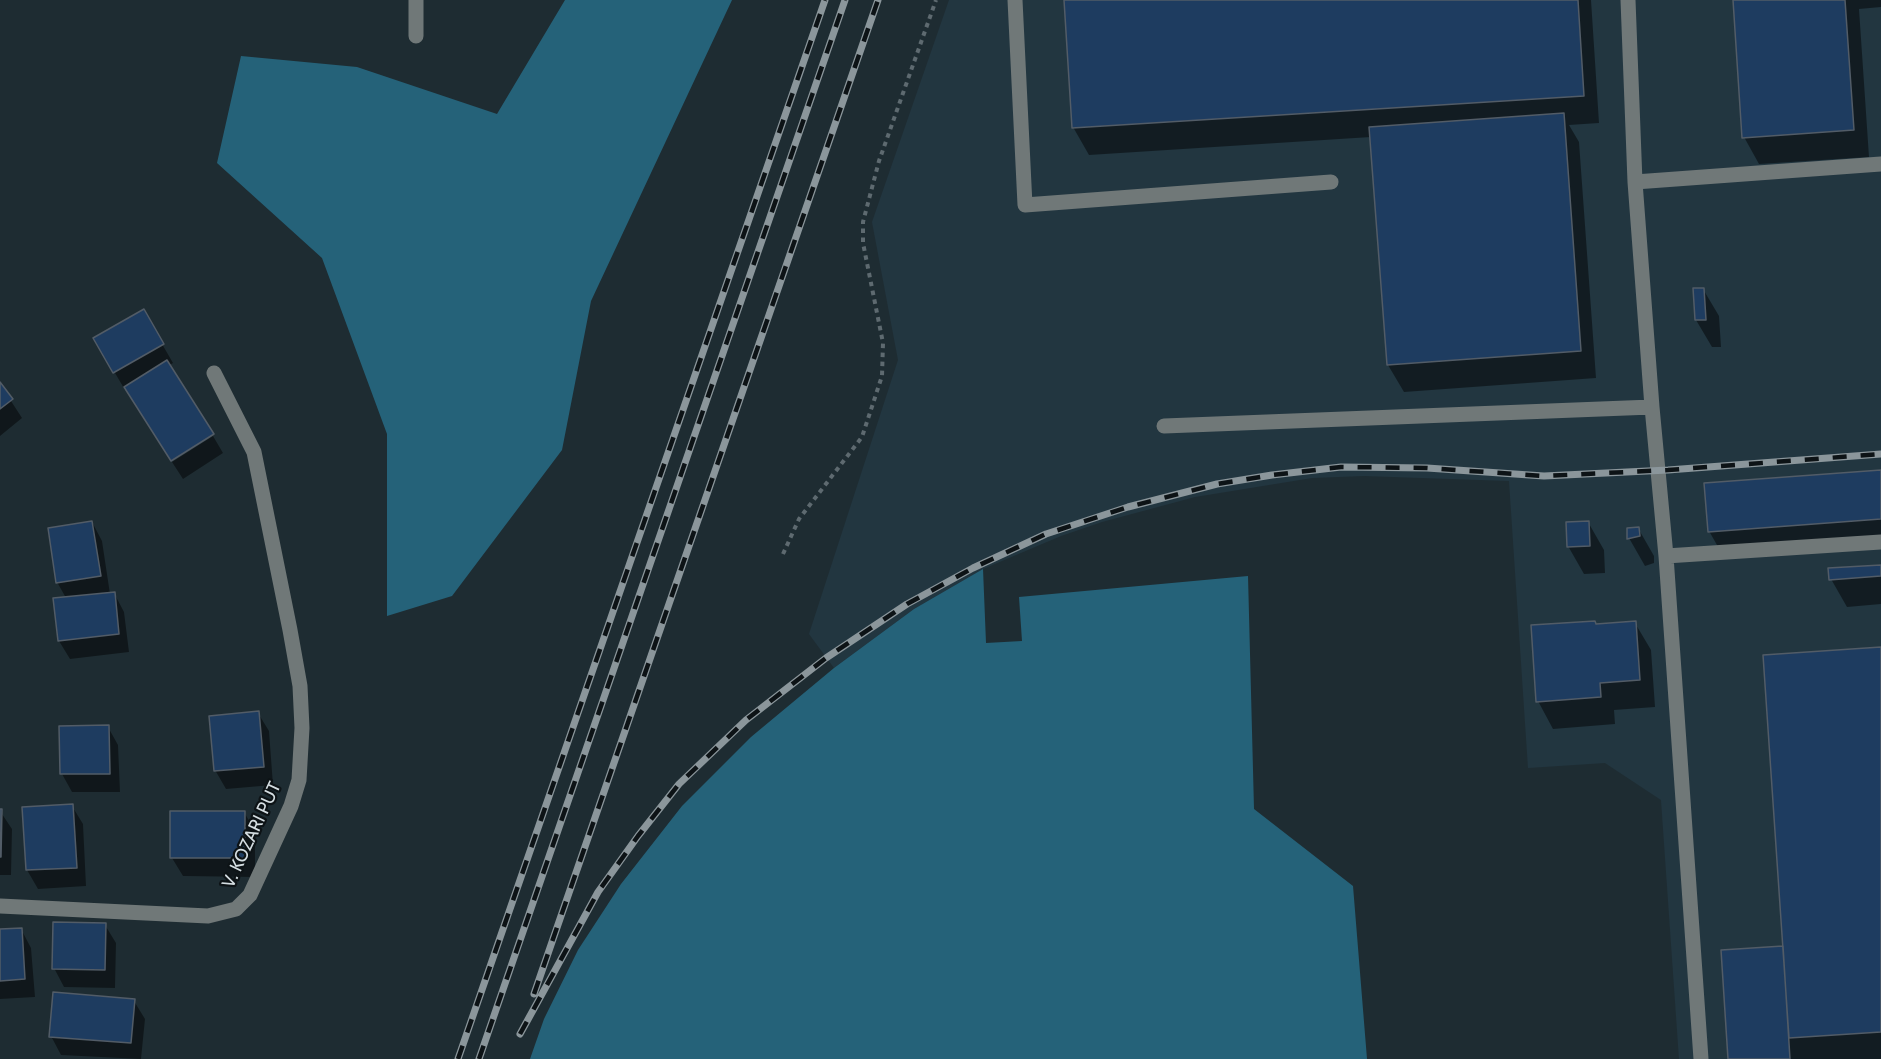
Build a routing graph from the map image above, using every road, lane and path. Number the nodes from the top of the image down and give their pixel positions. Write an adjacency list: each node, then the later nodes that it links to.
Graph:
1 (416, 0): 5 (street)
2 (936, 0): 13 (path)
3 (1015, 0): 7 (street)
4 (1628, 0): 8 (street)
5 (416, 36)
6 (1881, 164): 8 (street)
7 (1331, 182)
8 (1635, 182): 10 (street)
9 (214, 373): 15 (street, V. KOZARI PUT)
10 (1652, 407): 11 (street); 14 (street)
11 (1164, 426)
12 (1881, 542): 14 (street)
13 (783, 554)
14 (1666, 556): 16 (street)
15 (0, 906)
16 (1701, 1059)

